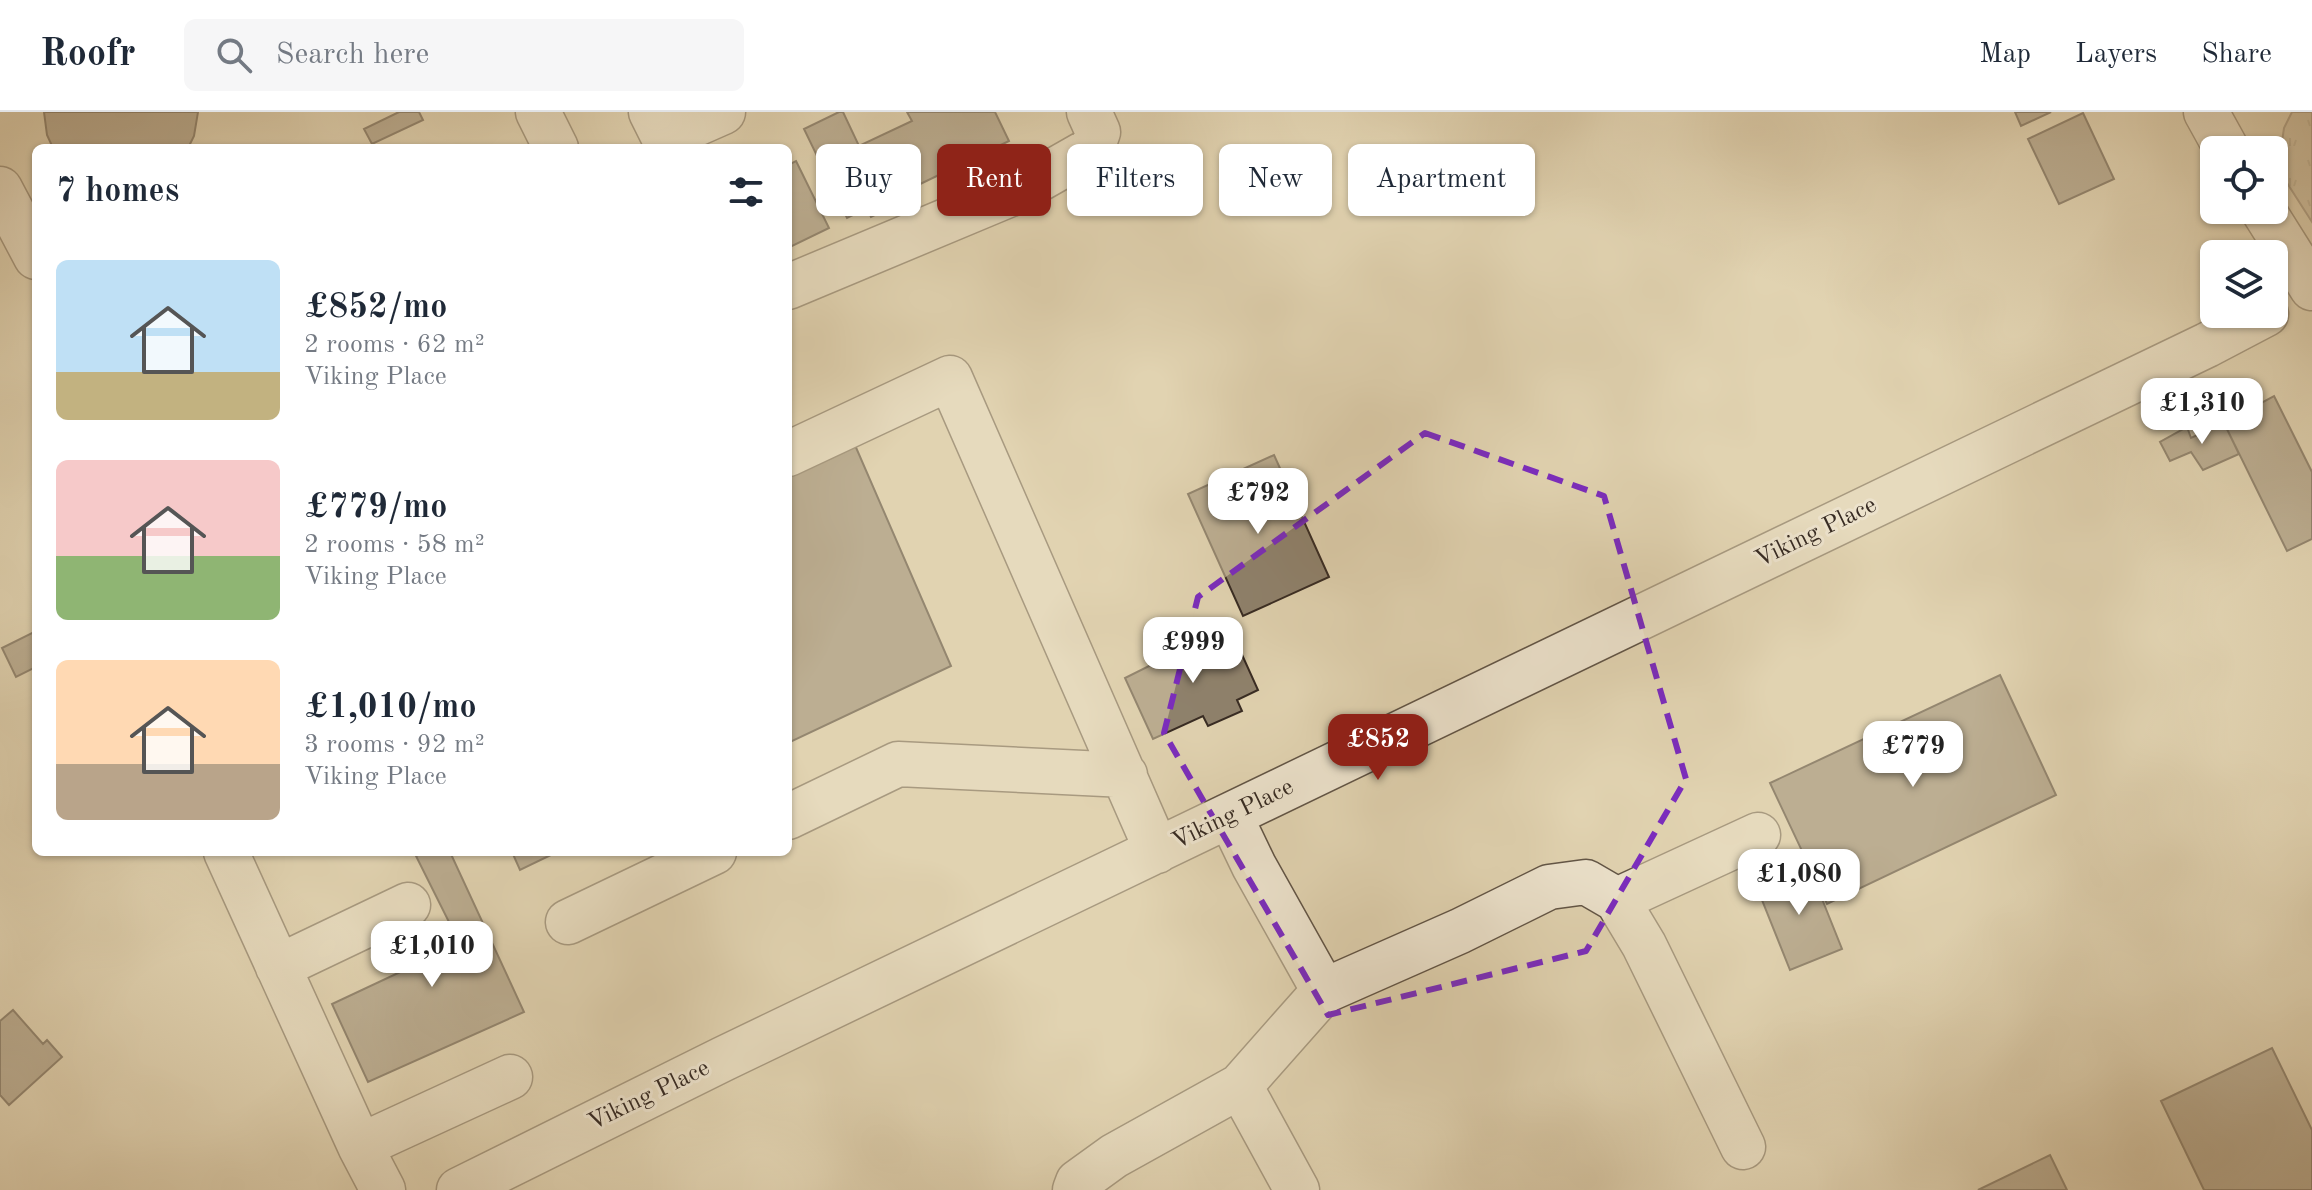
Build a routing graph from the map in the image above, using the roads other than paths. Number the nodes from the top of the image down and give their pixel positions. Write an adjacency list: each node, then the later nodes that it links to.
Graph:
1 (538, 112): 7 (street)
2 (723, 112): 5 (street)
3 (1089, 112): 11 (street)
4 (2206, 112): 6 (street)
5 (659, 133)
6 (2219, 136)
7 (554, 144)
8 (0, 189): 10 (street)
9 (2272, 224): 12 (street)
10 (32, 249)
11 (792, 285)
12 (2312, 289): 13 (street)
13 (2288, 302)
14 (2239, 328): 18 (street, Viking Place)
15 (792, 452): 16 (street)
16 (1125, 775): 17 (street); 20 (street)
17 (792, 815)
18 (1230, 816): 20 (street, Viking Place); 27 (street)
19 (1758, 835): 23 (street)
20 (1157, 851): 33 (street, Viking Place)
21 (228, 856): 26 (street)
22 (706, 856): 25 (street)
23 (1617, 900): 27 (street); 31 (street)
24 (408, 905): 26 (street)
25 (568, 922)
26 (278, 967): 30 (street)
27 (1324, 991): 29 (street)
28 (510, 1077): 30 (street)
29 (1240, 1086): 34 (street); 35 (street)
30 (360, 1146): 32 (street)
31 (1743, 1147)
32 (383, 1190)
33 (459, 1190)
34 (1075, 1190)
35 (1297, 1190)

